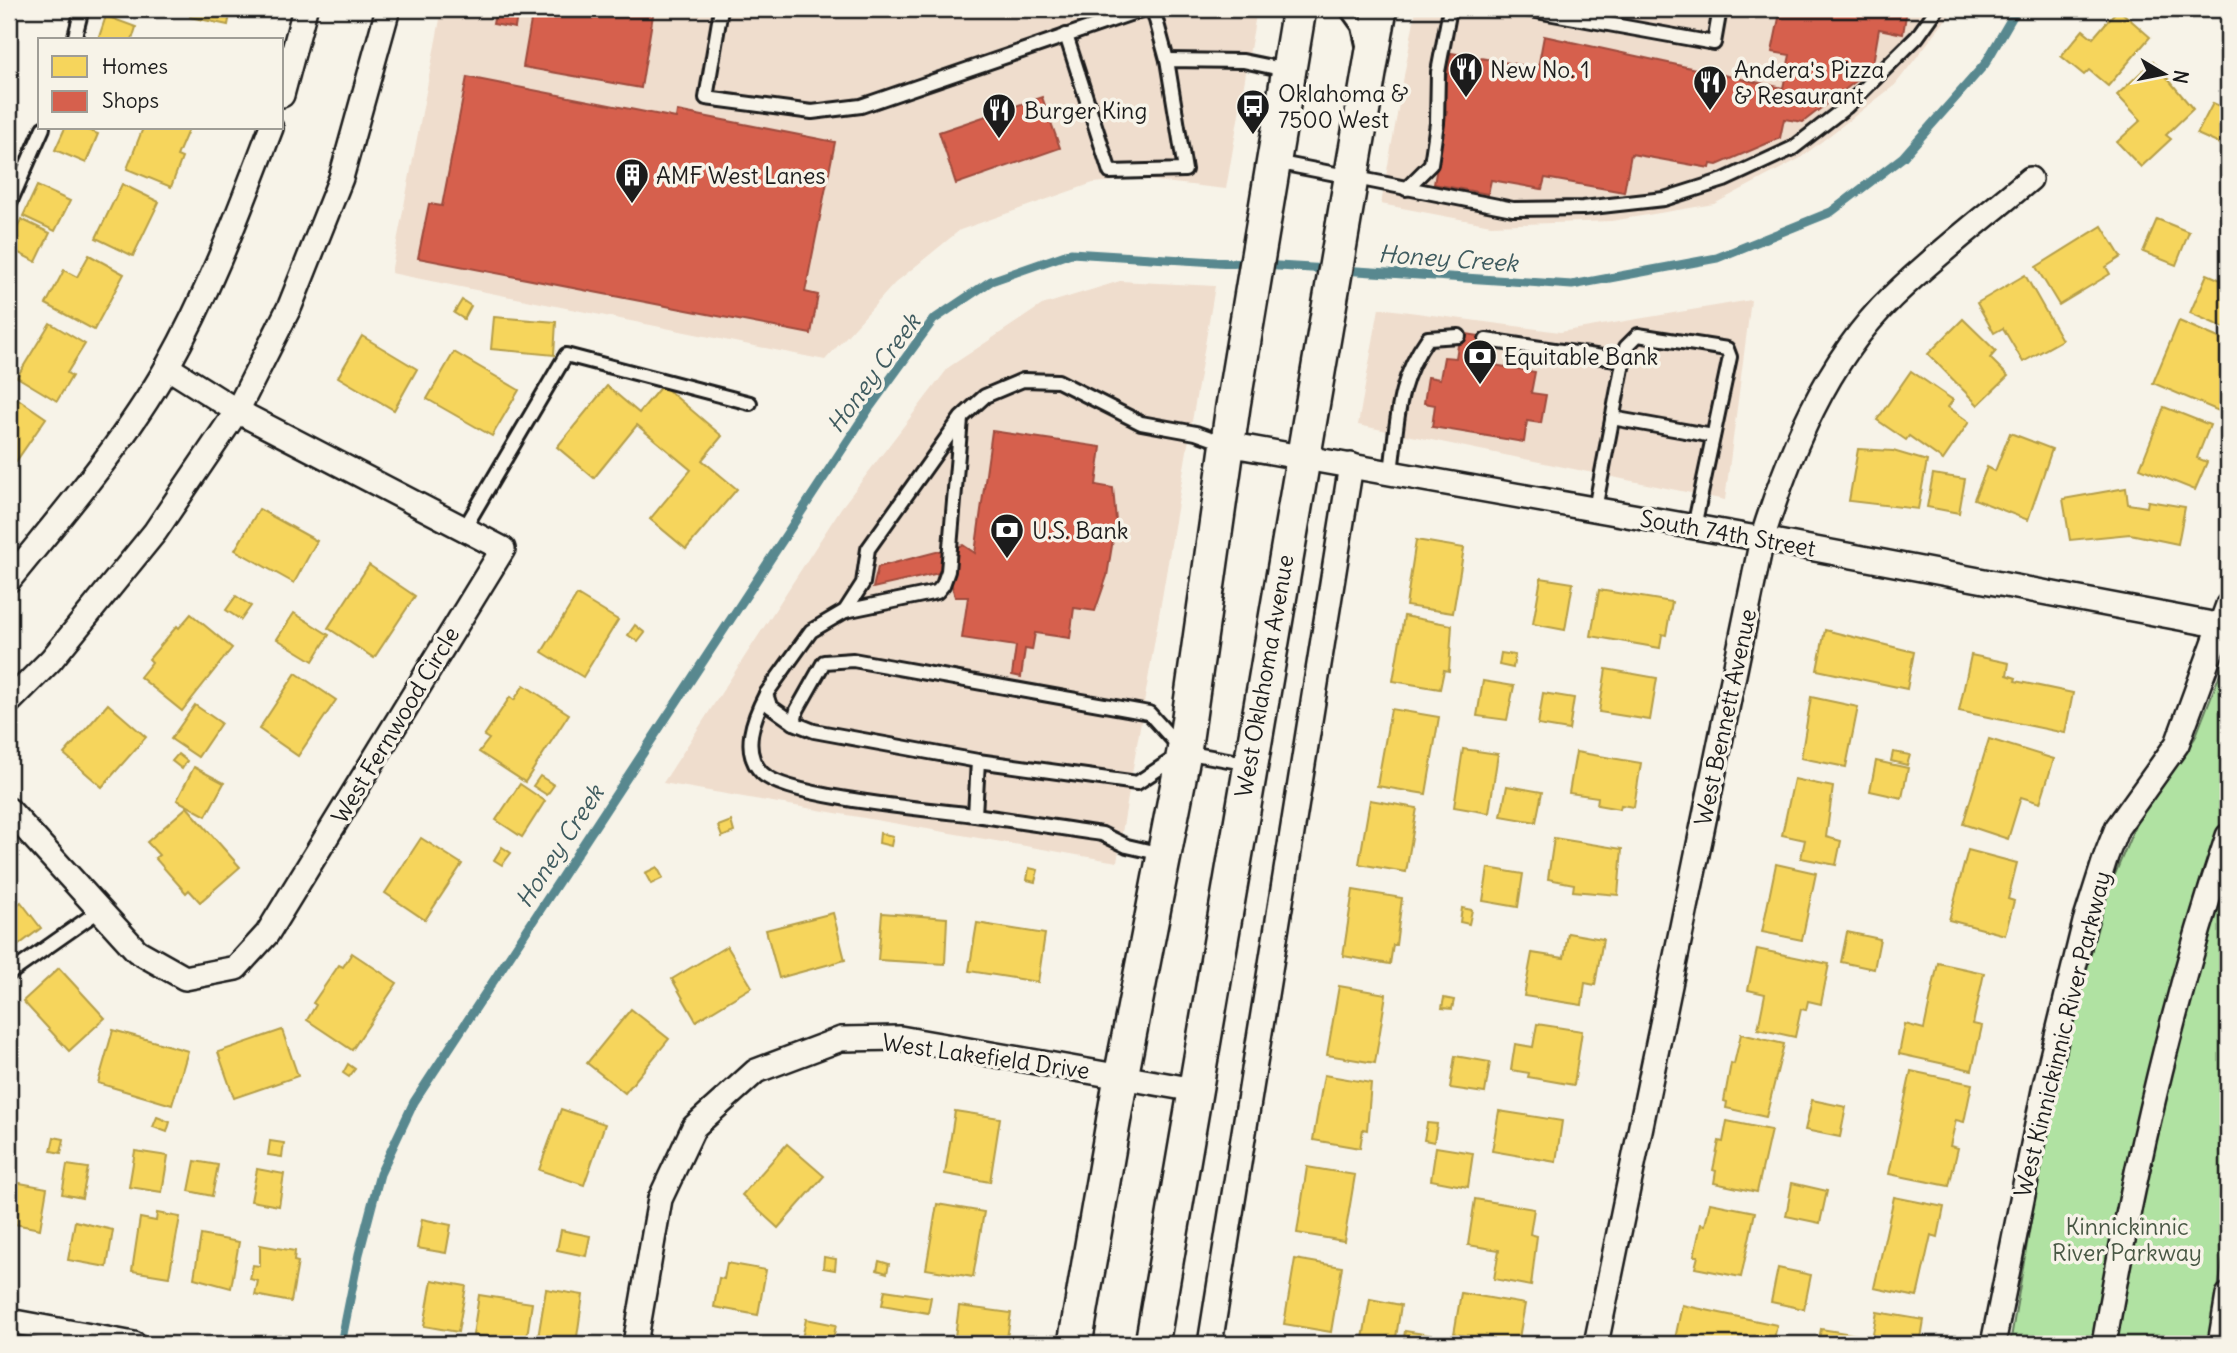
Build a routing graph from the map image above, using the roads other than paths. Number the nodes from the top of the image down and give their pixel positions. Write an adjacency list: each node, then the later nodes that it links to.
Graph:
1 (82, 9): 15 (lane)
2 (305, 9): 19 (street)
3 (388, 9): 32 (street)
4 (721, 9): 14 (lane)
5 (1144, 9): 14 (lane)
6 (1153, 9): 16 (lane)
7 (1299, 9): 17 (main road)
8 (1346, 9): 18 (lane)
9 (1450, 9): 25 (lane)
10 (1525, 9): 11 (lane)
11 (1720, 9)
12 (1937, 9): 25 (lane)
13 (1378, 13): 18 (main road, West Oklahoma Avenue)
14 (1066, 35): 16 (lane)
15 (75, 38)
16 (1167, 60): 17 (lane)
17 (1288, 70): 22 (main road)
18 (1368, 83): 23 (main road, West Oklahoma Avenue)
19 (284, 88)
20 (42, 130): 26 (lane)
21 (270, 130): 30 (street)
22 (1272, 162): 23 (lane); 36 (main road)
23 (1352, 179): 25 (lane); 37 (main road, West Oklahoma Avenue)
24 (2029, 179): 43 (street, West Bennett Avenue)
25 (1406, 189)
26 (9, 205)
27 (1459, 336): 39 (lane)
28 (1486, 340): 29 (lane)
29 (1623, 360): 34 (lane); 35 (lane)
30 (167, 367): 32 (street, West Fernwood Circle); 44 (street)
31 (750, 403): 42 (lane)
32 (237, 411): 42 (street, West Fernwood Circle); 48 (street)
33 (961, 418): 36 (lane); 45 (lane); 45 (lane)
34 (1612, 418): 35 (lane); 40 (lane)
35 (1713, 436): 41 (lane)
36 (1227, 444): 37 (street, South 74th Street); 50 (main road)
37 (1301, 456): 38 (street, South 74th Street); 52 (main road, West Oklahoma Avenue)
38 (1351, 465): 39 (street, South 74th Street); 67 (street)
39 (1391, 472): 40 (street, South 74th Street)
40 (1595, 509): 41 (street, South 74th Street)
41 (1694, 527): 43 (street, South 74th Street)
42 (464, 529): 57 (street, West Fernwood Circle)
43 (1762, 539): 46 (street, South 74th Street); 68 (street, West Bennett Avenue)
44 (9, 580)
45 (845, 611): 47 (lane)
46 (2226, 619): 69 (street, West Kinnickinnic River Parkway)
47 (766, 694): 49 (lane); 54 (lane)
48 (9, 702)
49 (794, 723): 50 (lane); 51 (lane)
50 (1184, 752): 51 (lane); 52 (lane); 56 (main road)
51 (978, 761): 54 (lane)
52 (1250, 764): 60 (main road, West Oklahoma Avenue)
53 (9, 810): 57 (street, West Fernwood Circle)
54 (975, 815): 56 (lane)
55 (2228, 836): 70 (street)
56 (1164, 855): 59 (main road)
57 (100, 910): 58 (lane)
58 (9, 975)
59 (1121, 1077): 60 (street, West Lakefield Drive); 64 (street, West Lakefield Drive); 65 (main road)
60 (1195, 1090): 66 (main road, West Oklahoma Avenue)
61 (2228, 1295): 71 (street)
62 (9, 1321): 63 (street)
63 (134, 1344)
64 (635, 1344)
65 (1075, 1344)
66 (1152, 1344)
67 (1210, 1344)
68 (1595, 1344)
69 (1993, 1344)
70 (2104, 1344)
71 (2220, 1344)

